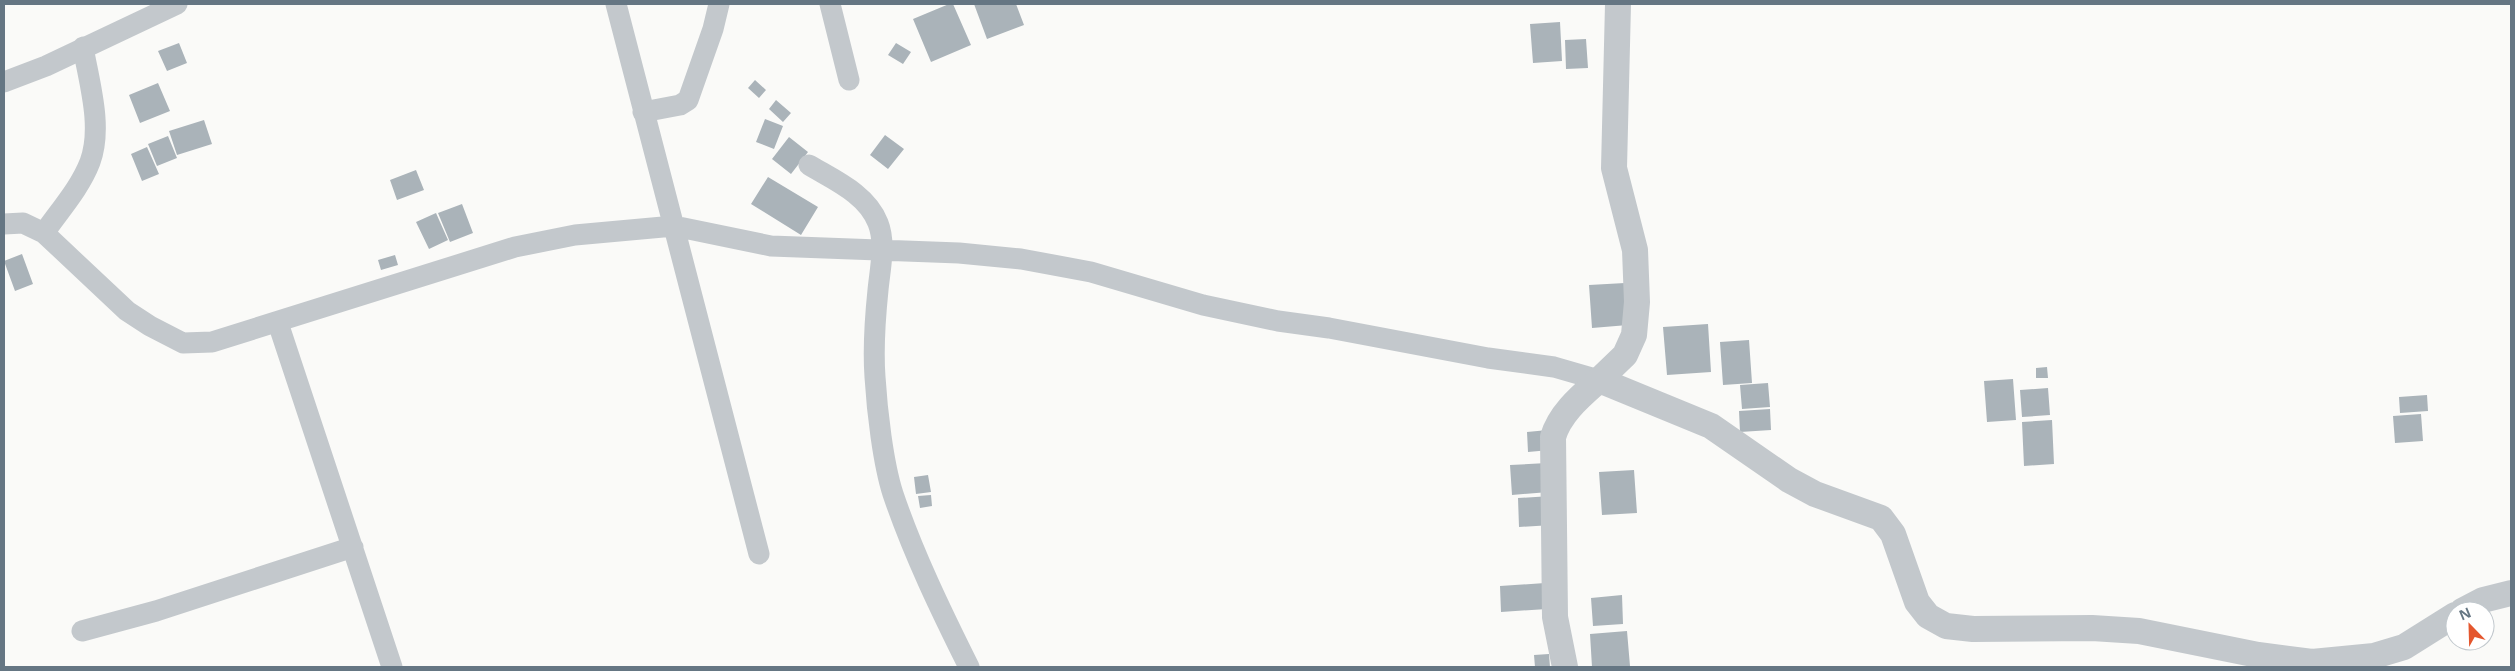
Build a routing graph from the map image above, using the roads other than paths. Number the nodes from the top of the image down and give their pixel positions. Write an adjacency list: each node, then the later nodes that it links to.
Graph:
1 (177, 4): 6 (street)
2 (616, 4): 9 (street)
3 (719, 4): 9 (street)
4 (830, 4): 7 (street)
5 (1618, 4): 16 (street)
6 (83, 47): 8 (street); 13 (street)
7 (849, 80)
8 (4, 82)
9 (643, 112): 12 (street)
10 (809, 165): 14 (street)
11 (4, 224): 13 (street)
12 (674, 226): 14 (street); 15 (street); 18 (street)
13 (44, 233): 15 (street)
14 (881, 250): 16 (street); 24 (street)
15 (278, 323): 17 (street)
16 (1599, 380): 21 (street); 25 (street)
17 (352, 547): 22 (street); 23 (street)
18 (759, 554)
19 (2511, 593): 20 (street)
20 (2481, 601)
21 (2445, 621)
22 (82, 631)
23 (392, 667)
24 (969, 667)
25 (1565, 667)

